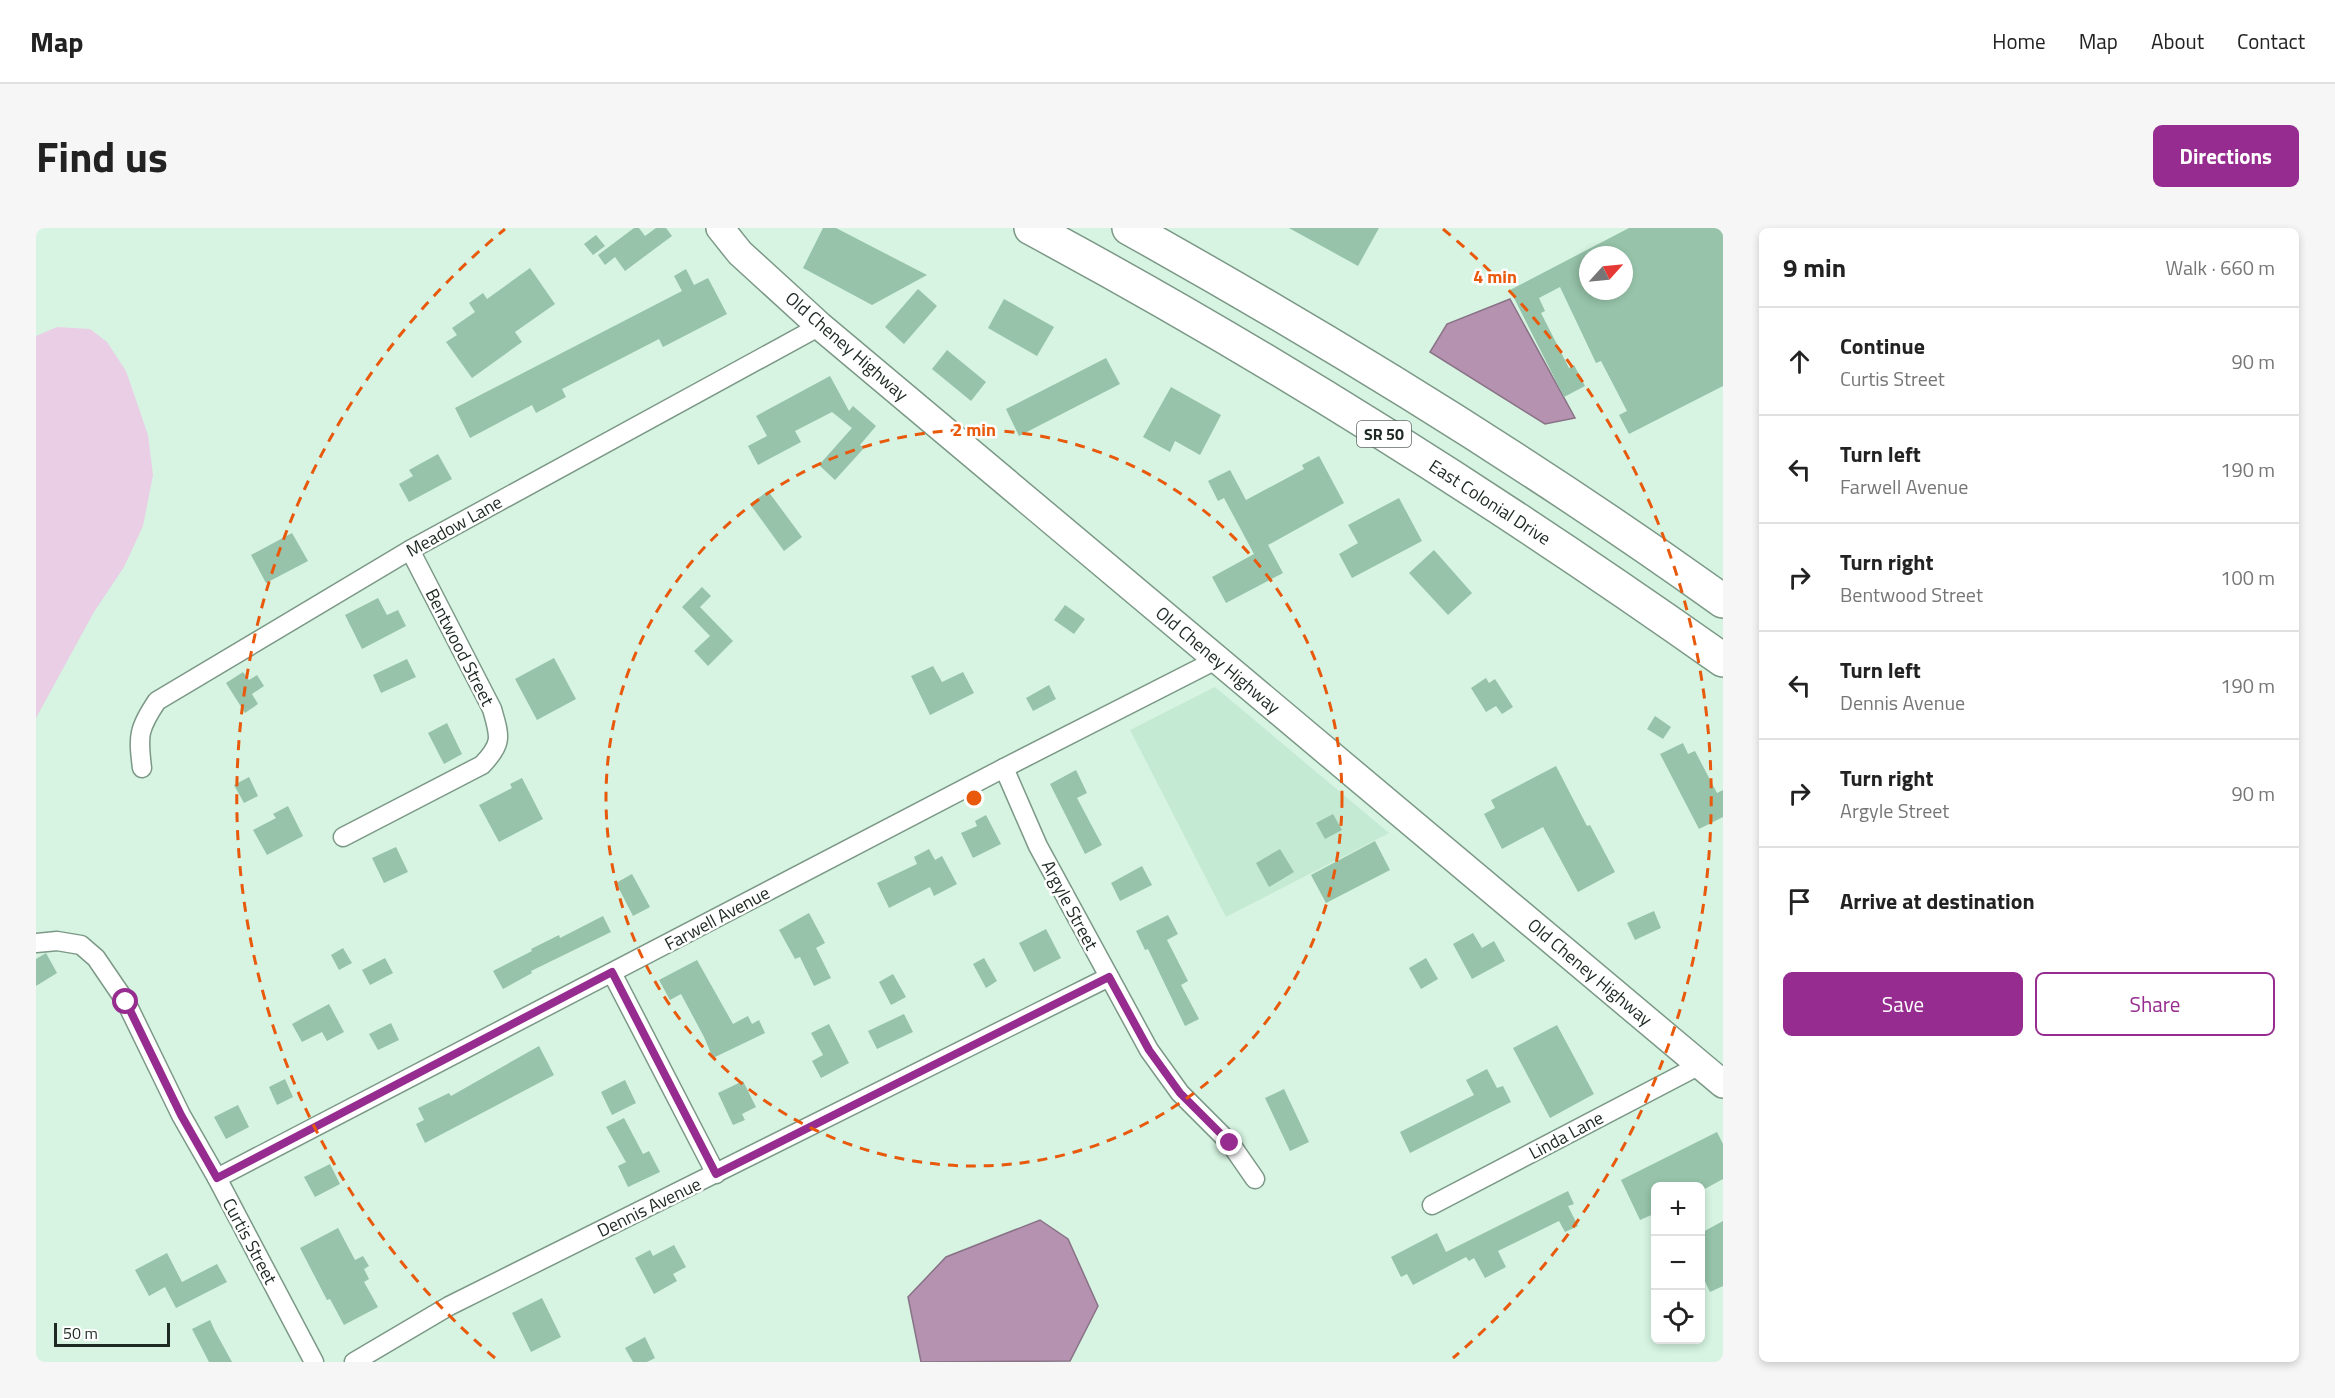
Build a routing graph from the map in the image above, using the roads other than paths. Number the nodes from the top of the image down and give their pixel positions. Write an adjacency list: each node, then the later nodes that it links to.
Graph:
1 (720, 228): 5 (street, Old Cheney Highway)
2 (1031, 228): 4 (highway, East Colonial Drive / SR 50)
3 (1129, 228): 6 (highway, SR 50)
4 (1191, 317): 6 (highway); 7 (highway, East Colonial Drive / SR 50)
5 (820, 326): 9 (street, Meadow Lane); 11 (street, Old Cheney Highway)
6 (1362, 365): 8 (highway, SR 50)
7 (1351, 413): 8 (highway); 12 (highway, East Colonial Drive / SR 50)
8 (1524, 466): 10 (highway, SR 50)
9 (410, 550): 13 (street, Meadow Lane); 15 (street, Bentwood Street)
10 (1723, 601)
11 (1218, 659): 14 (street, Farwell Avenue); 19 (street, Old Cheney Highway)
12 (1723, 660)
13 (142, 768)
14 (1004, 768): 17 (street, Farwell Avenue); 18 (street, Argyle Street)
15 (343, 837)
16 (36, 943): 22 (street, Curtis Street)
17 (612, 972): 21 (street); 22 (street, Farwell Avenue)
18 (1109, 977): 21 (street, Dennis Avenue); 23 (street, Argyle Street)
19 (1700, 1065): 20 (street, Old Cheney Highway); 24 (street, Linda Lane)
20 (1723, 1084)
21 (716, 1174): 26 (street, Dennis Avenue)
22 (217, 1178): 25 (street, Curtis Street)
23 (1256, 1179)
24 (1432, 1205)
25 (314, 1362)
26 (354, 1362)

